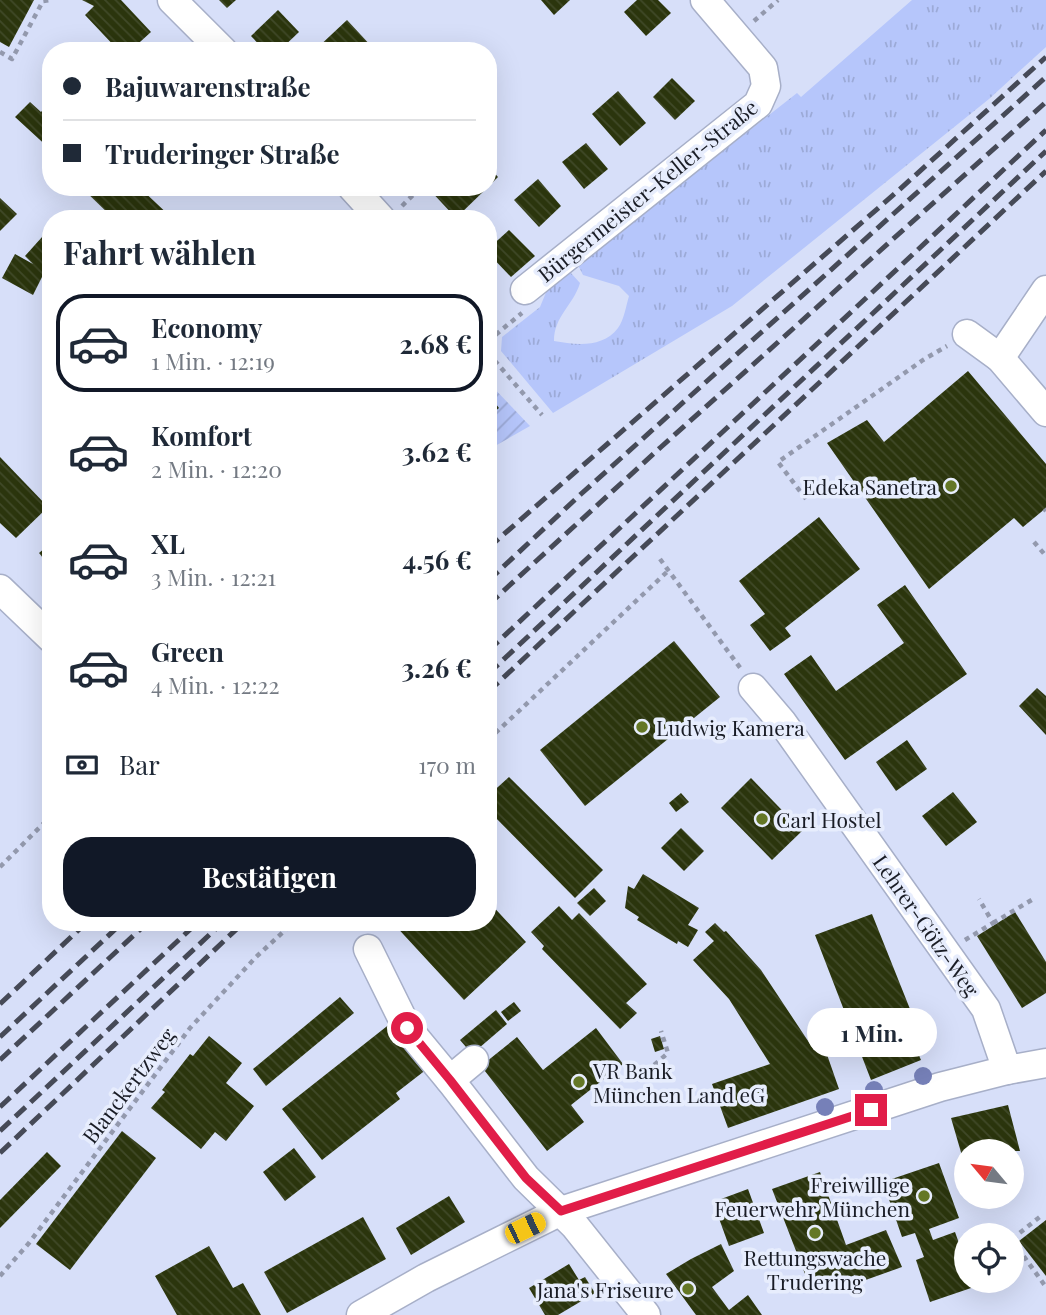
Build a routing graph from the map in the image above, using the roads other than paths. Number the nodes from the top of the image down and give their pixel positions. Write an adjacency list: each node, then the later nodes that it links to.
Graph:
1 (172, 0): 3 (street)
2 (705, 0): 7 (street, Bürgermeister-Keller-Straße)
3 (214, 42)
4 (365, 196): 5 (street)
5 (384, 210)
6 (1046, 290): 9 (street)
7 (525, 300)
8 (967, 334): 9 (street)
9 (1000, 358): 10 (street)
10 (1046, 412)
11 (0, 589): 12 (street)
12 (42, 629)
13 (754, 688): 17 (street, Lehrer-Götz-Weg)
14 (368, 949): 18 (street)
15 (474, 1060): 18 (street)
16 (1046, 1063): 17 (street)
17 (1007, 1070): 19 (street)
18 (450, 1080): 19 (street)
19 (561, 1211): 20 (street); 21 (street)
20 (361, 1315)
21 (646, 1315)

